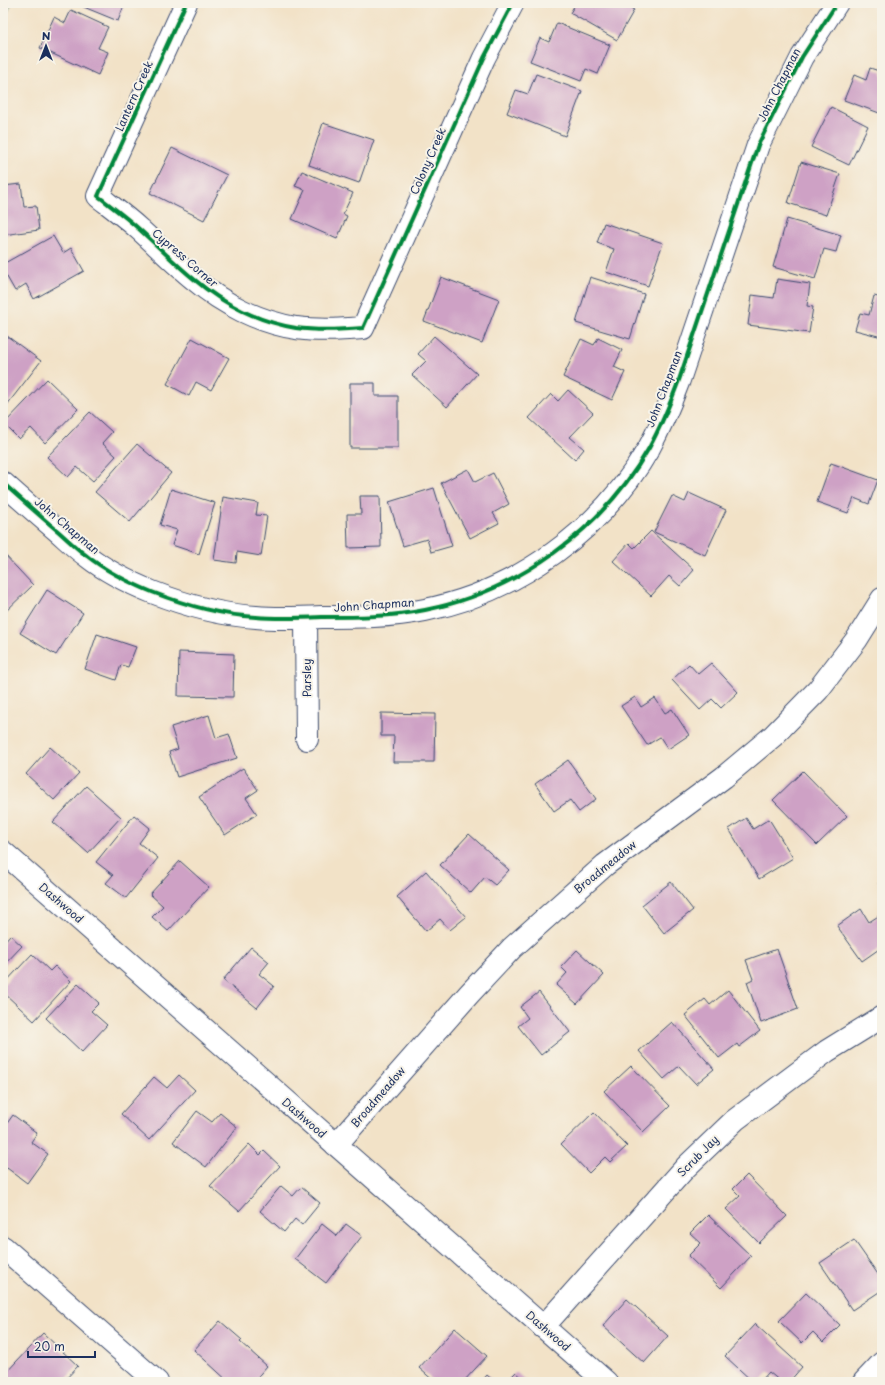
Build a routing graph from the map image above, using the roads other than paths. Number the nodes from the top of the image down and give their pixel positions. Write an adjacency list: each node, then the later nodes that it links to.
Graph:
1 (186, 3): 4 (street, Lantern Creek)
2 (513, 3): 5 (street, Colony Creek)
3 (837, 3): 8 (street, John Chapman)
4 (98, 196): 5 (street, Cypress Corner)
5 (363, 328)
6 (3, 483): 8 (street, John Chapman)
7 (882, 599): 12 (street, Broadmeadow)
8 (306, 618): 9 (street, Parsley)
9 (307, 739)
10 (3, 852): 12 (street, Dashwood)
11 (882, 1017): 14 (street, Scrub Jay)
12 (336, 1146): 14 (street, Dashwood)
13 (3, 1247): 16 (street)
14 (543, 1327): 17 (street, Dashwood)
15 (882, 1363): 18 (street)
16 (150, 1380)
17 (606, 1382)
18 (864, 1382)

